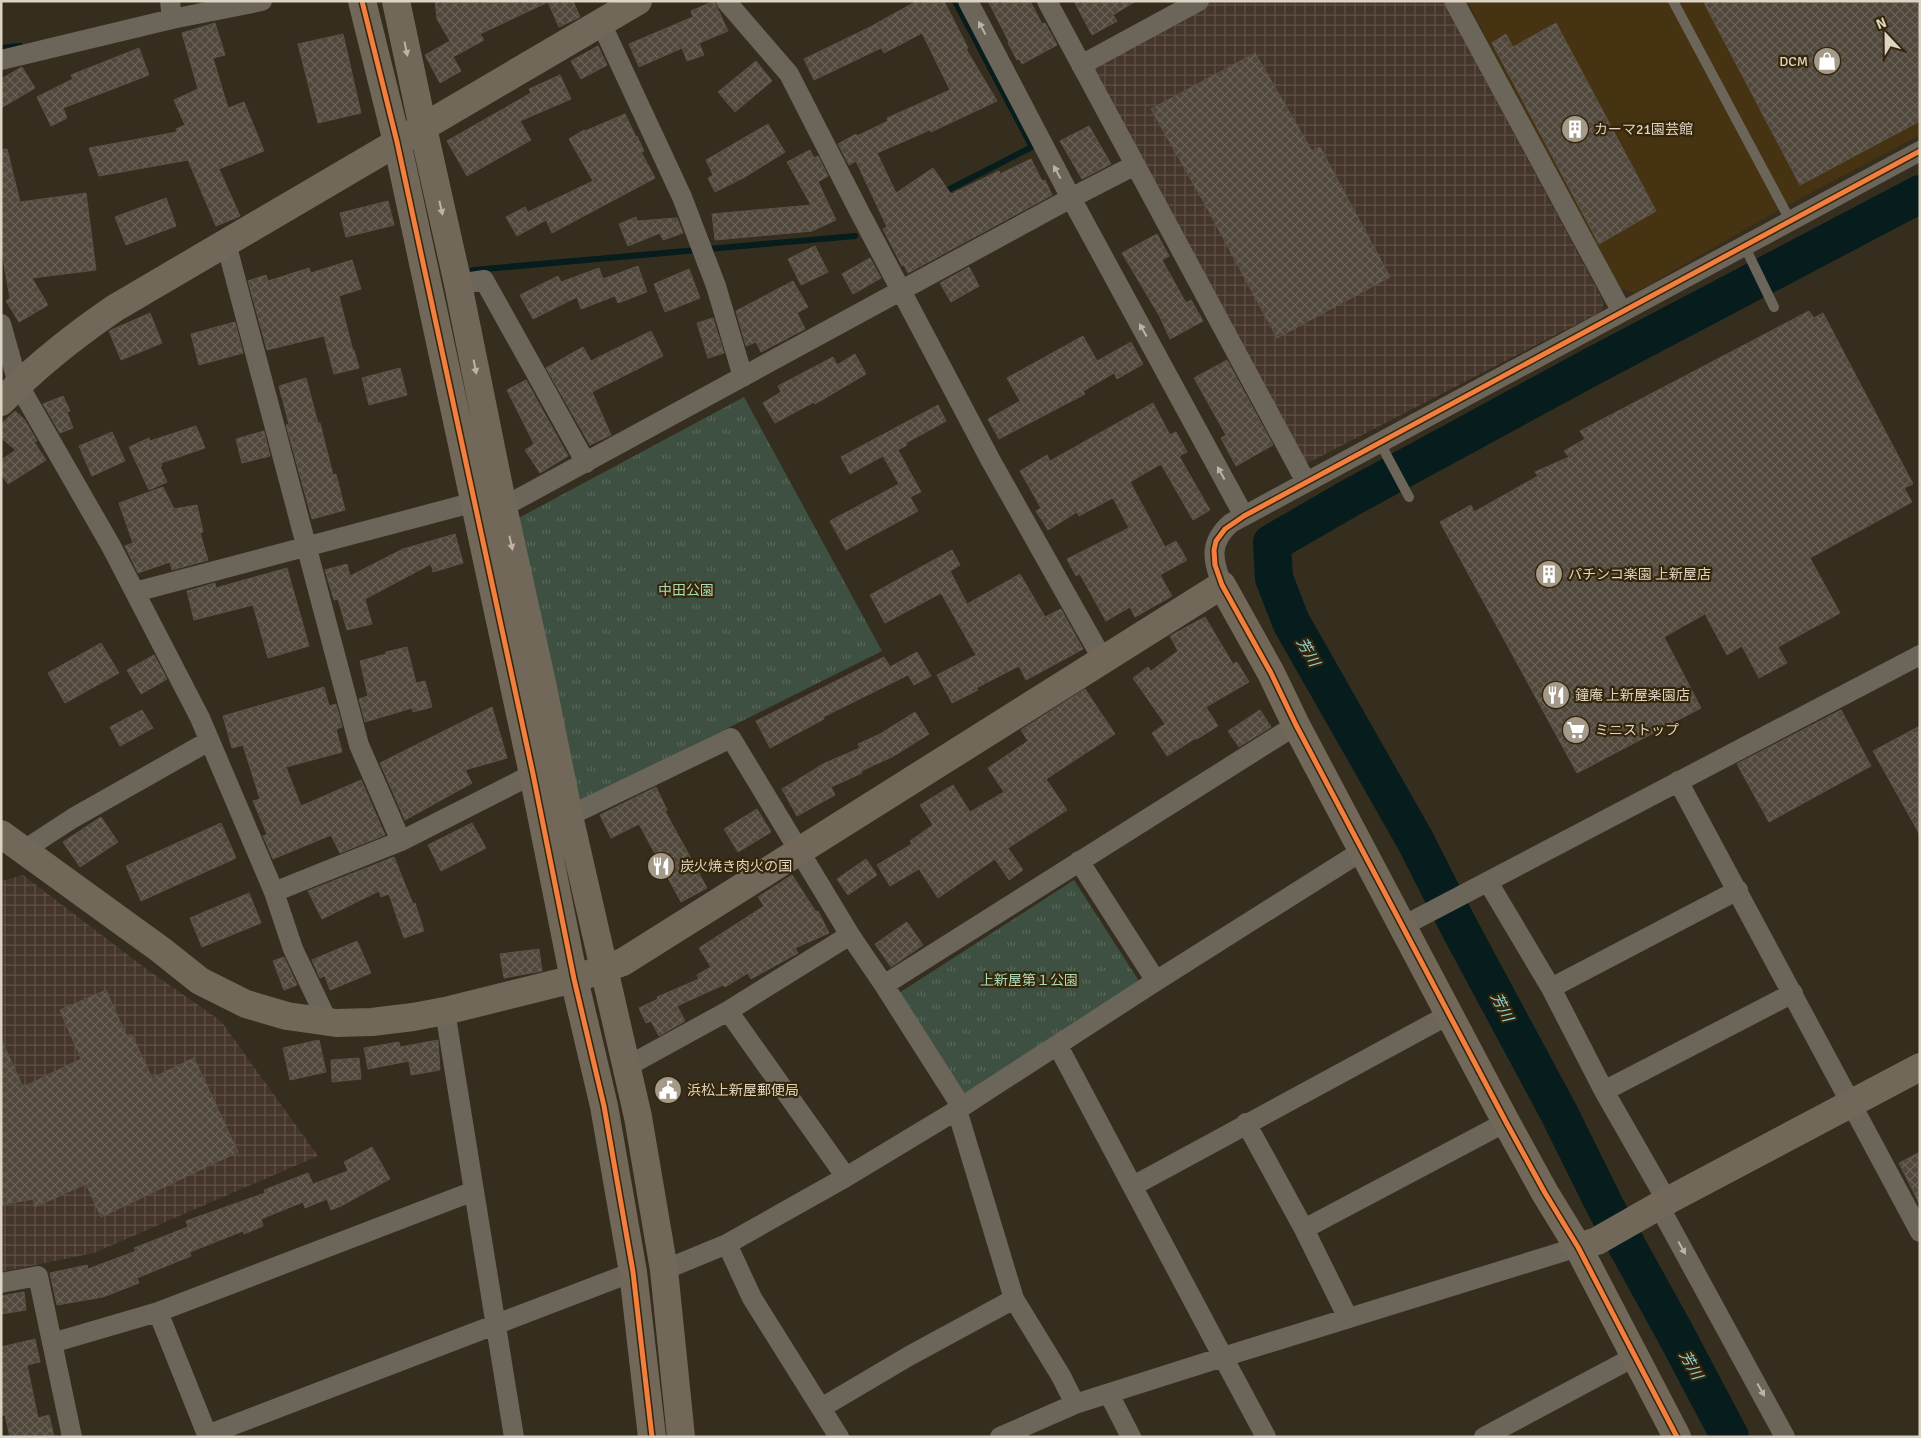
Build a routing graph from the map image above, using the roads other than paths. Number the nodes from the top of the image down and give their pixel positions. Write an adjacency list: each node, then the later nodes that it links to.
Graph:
1 (262, 1): 11 (street)
2 (362, 1): 16 (street)
3 (396, 1): 15 (street, one-way to 15)
4 (638, 1): 12 (street)
5 (726, 1): 24 (street)
6 (968, 1): 19 (street, one-way to 6)
7 (1047, 1): 14 (street)
8 (1198, 1): 14 (street)
9 (1454, 1): 26 (street)
10 (1673, 1): 20 (lane)
11 (171, 10): 13 (street)
12 (601, 23): 15 (street); 28 (street)
13 (1, 60)
14 (1081, 65): 18 (street)
15 (422, 128): 16 (street); 23 (street, one-way to 23)
16 (396, 142): 21 (street); 34 (street)
17 (1920, 151): 20 (street)
18 (1135, 166): 19 (street); 32 (street)
19 (1071, 198): 24 (street); 36 (street, one-way to 19)
20 (1790, 220): 22 (street)
21 (226, 243): 29 (street); 37 (street)
22 (1747, 251): 25 (lane); 26 (street)
23 (458, 284): 31 (street); 35 (street, one-way to 35)
24 (902, 291): 28 (street); 41 (street)
25 (1774, 307)
26 (1622, 312): 30 (street)
27 (1, 324): 29 (street)
28 (743, 377): 31 (street)
29 (10, 393): 39 (street)
30 (1382, 448): 32 (street); 33 (lane)
31 (586, 463): 35 (street)
32 (1306, 482): 36 (street)
33 (1409, 497)
34 (475, 502): 37 (street); 44 (street)
35 (503, 508): 46 (street, one-way to 46)
36 (1244, 516): 38 (street)
37 (307, 547): 39 (street); 48 (street)
38 (1222, 586): 41 (street); 42 (street)
39 (135, 592): 43 (street)
40 (1920, 655): 45 (street)
41 (1103, 660): 51 (street)
42 (1296, 726): 50 (street); 52 (street)
43 (210, 742): 49 (street); 55 (street)
44 (534, 774): 48 (street); 59 (street)
45 (1678, 781): 53 (street); 54 (street)
46 (569, 816): 51 (street); 58 (street)
47 (1, 834): 49 (street)
48 (401, 841): 55 (street)
49 (24, 850): 67 (street)
50 (1362, 851): 56 (street); 60 (street)
51 (798, 852): 57 (street); 58 (street)
52 (1079, 861): 60 (street); 61 (street)
53 (1480, 886): 56 (street); 62 (street)
54 (1738, 890): 62 (street); 63 (street)
55 (274, 892): 67 (street)
56 (1410, 922): 66 (street)
57 (850, 935): 61 (street); 64 (street)
58 (603, 970): 59 (street); 69 (street)
59 (574, 979): 65 (street); 85 (street)
60 (1156, 981): 68 (street)
61 (884, 985): 73 (street)
62 (1551, 988): 71 (street)
63 (1793, 993): 71 (street); 72 (street)
64 (728, 1011): 69 (street); 76 (street)
65 (445, 1012): 67 (street); 78 (street)
66 (1450, 1014): 74 (street); 75 (street)
67 (328, 1022)
68 (1058, 1046): 73 (street); 77 (street)
69 (626, 1067): 84 (street)
70 (1920, 1067): 72 (street)
71 (1604, 1091): 79 (street)
72 (1851, 1103): 79 (street); 81 (street)
73 (959, 1108): 76 (street); 87 (street)
74 (1506, 1122): 80 (street); 83 (street)
75 (1246, 1123): 77 (street); 80 (street)
76 (846, 1177): 82 (street)
77 (1133, 1186): 92 (street)
78 (474, 1191): 88 (street); 90 (street)
79 (1659, 1206): 83 (street); 108 (street, one-way to 108)
80 (1304, 1229): 89 (street)
81 (1920, 1232)
82 (727, 1244): 84 (street); 96 (street)
83 (1588, 1244): 89 (street); 93 (street)
84 (664, 1270): 101 (street)
85 (633, 1272): 90 (street); 100 (street)
86 (1, 1283): 91 (street)
87 (1014, 1299): 95 (street); 96 (street)
88 (158, 1312): 91 (street); 97 (street)
89 (1348, 1318): 92 (street)
90 (495, 1325): 97 (street); 99 (street)
91 (52, 1343): 98 (street)
92 (1223, 1357): 94 (street); 105 (street)
93 (1634, 1357): 106 (street); 107 (street)
94 (1110, 1394): 95 (street); 104 (street)
95 (1074, 1404): 103 (street)
96 (821, 1408): 102 (street)
97 (207, 1436)
98 (72, 1437)
99 (514, 1437)
100 (652, 1437)
101 (681, 1437)
102 (839, 1437)
103 (1000, 1437)
104 (1131, 1437)
105 (1266, 1437)
106 (1484, 1437)
107 (1677, 1437)
108 (1785, 1437)

